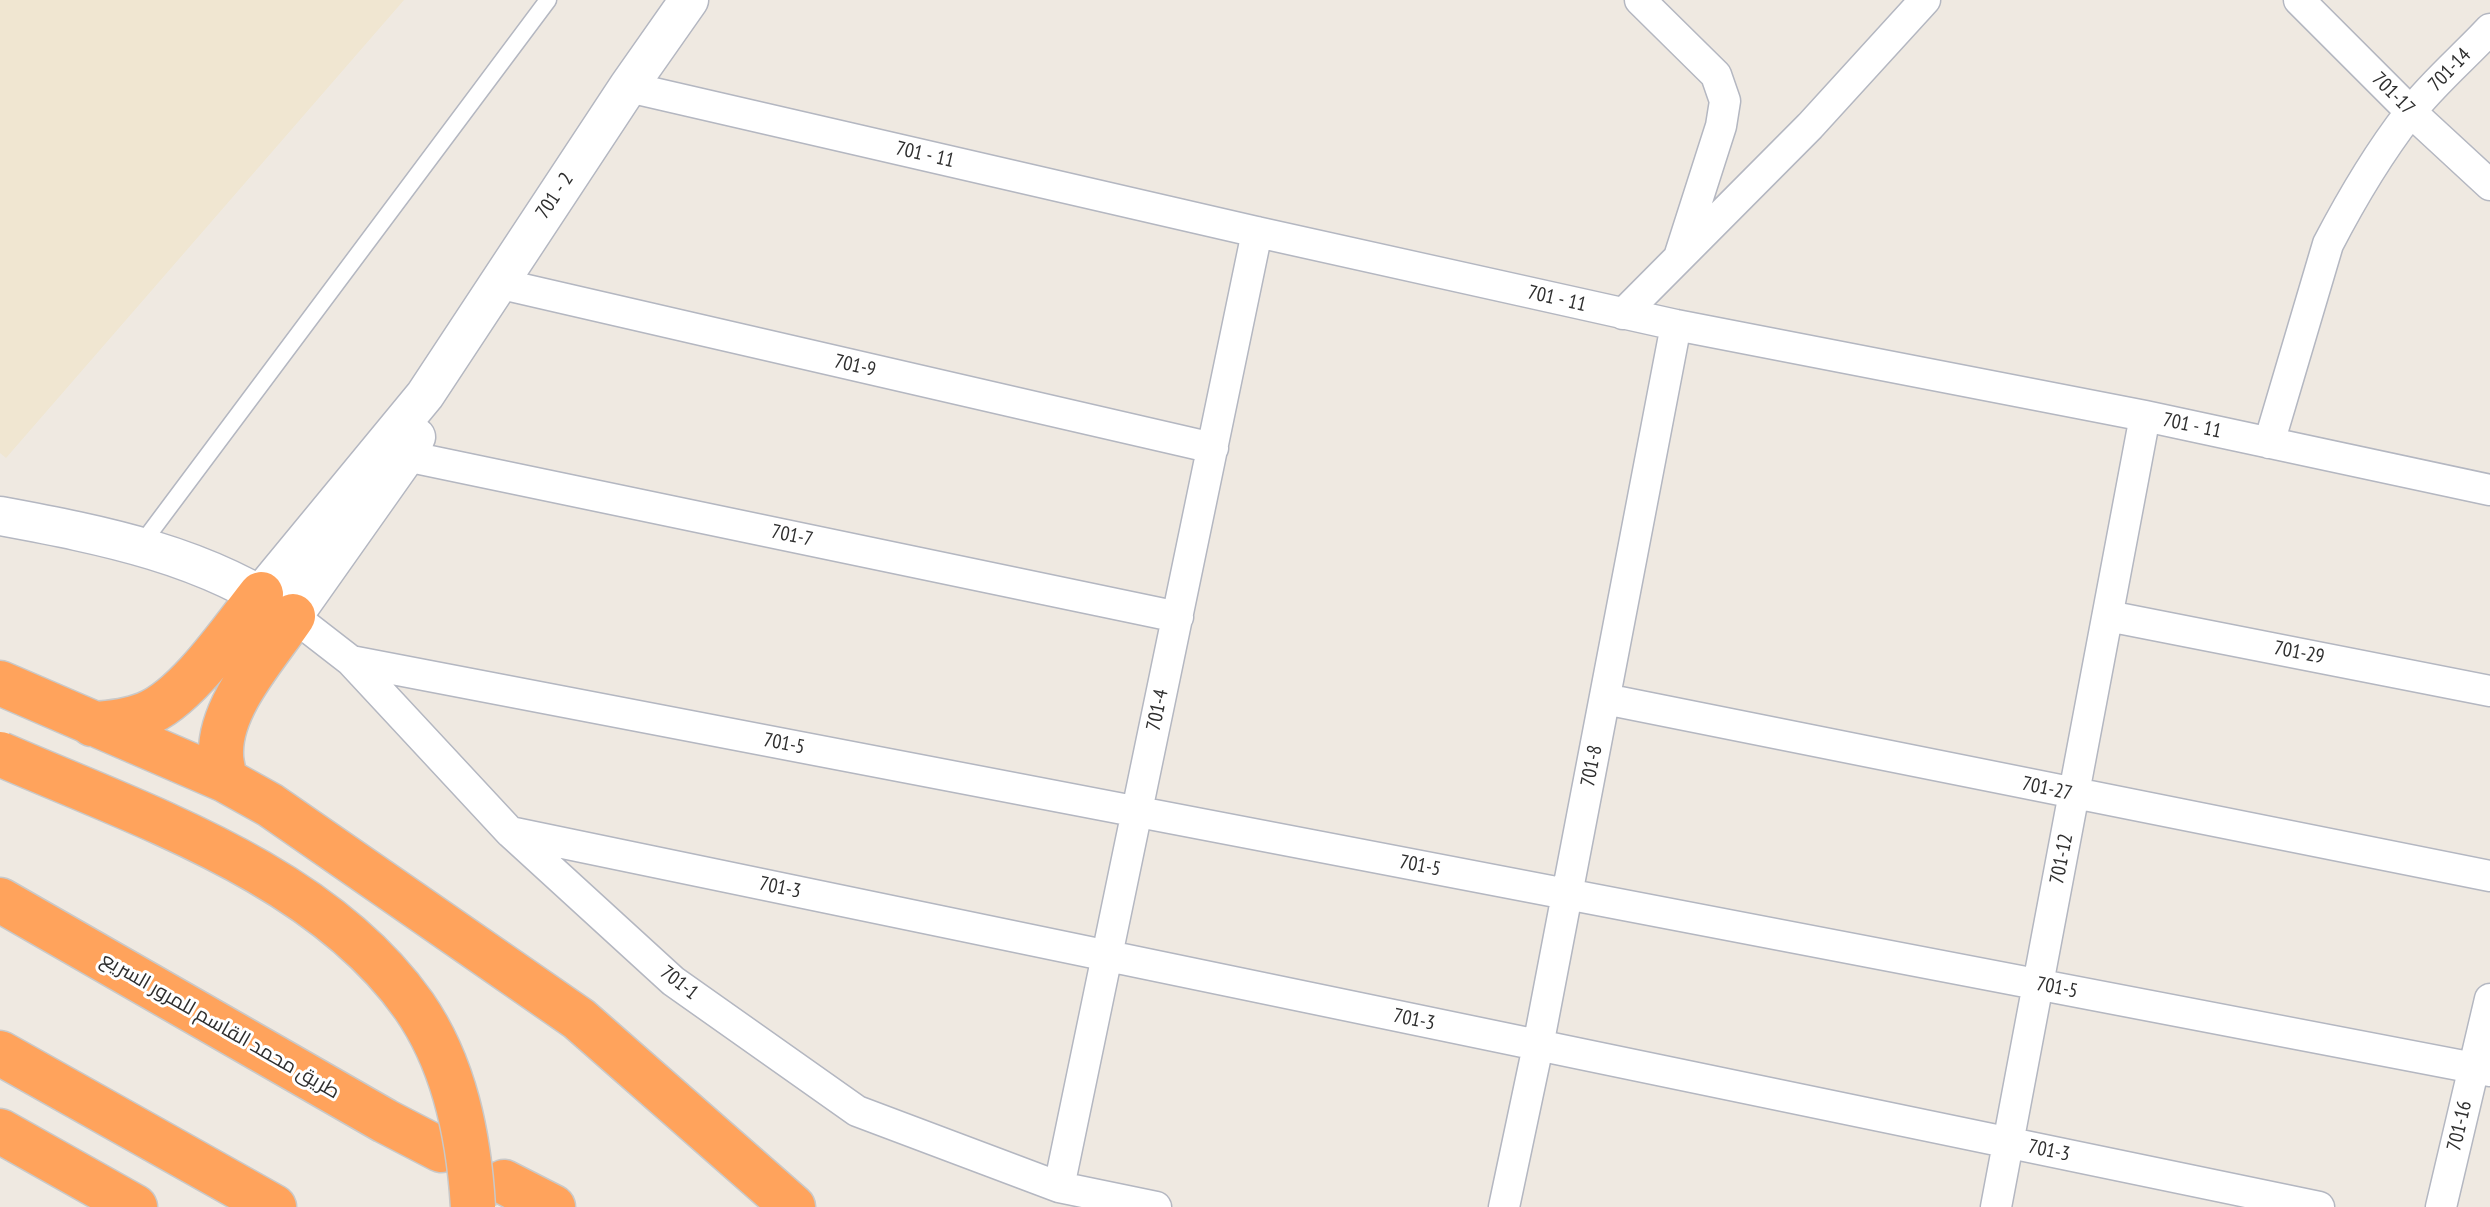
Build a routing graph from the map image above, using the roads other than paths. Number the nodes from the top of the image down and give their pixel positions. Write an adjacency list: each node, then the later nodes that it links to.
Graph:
1 (548, 0): 22 (lane)
2 (689, 0): 7 (street, 701 - 2)
3 (1640, 0): 11 (street)
4 (1925, 0): 11 (street)
5 (2299, 0): 8 (street, 701-17)
6 (2490, 29): 8 (street, 701-14)
7 (628, 87): 10 (street, 701 - 11); 12 (street, 701 - 2)
8 (2411, 112): 9 (street, 701-17); 17 (street, 701-14)
9 (2490, 185)
10 (1257, 232): 13 (street, 701 - 11); 18 (street, 701-4)
11 (1678, 259): 13 (street)
12 (497, 283): 15 (street, 701 - 2); 18 (street, 701-9)
13 (1623, 314): 14 (street, 701 - 11)
14 (1676, 325): 16 (street, 701 - 11); 29 (street, 701-8)
15 (425, 395): 19 (street); 23 (street)
16 (2145, 416): 17 (street, 701 - 11); 24 (street, 701-12)
17 (2269, 443): 20 (street, 701 - 11)
18 (1213, 448): 25 (street, 701-4)
19 (406, 456): 23 (street); 25 (street, 701-7)
20 (2490, 490)
21 (0, 516): 22 (street)
22 (140, 546): 23 (street)
23 (277, 605): 26 (street, 701-1); 30 (highway); 32 (highway)
24 (2108, 616): 28 (street, 701-29); 33 (street, 701-12)
25 (1178, 617): 34 (street, 701-4)
26 (351, 661): 34 (street, 701-5); 35 (street, 701-1)
27 (0, 683): 30 (highway)
28 (2490, 691)
29 (1605, 699): 33 (street, 701-27); 37 (street, 701-8)
30 (92, 724): 32 (highway)
31 (0, 754): 49 (highway, bridge)
32 (225, 780): 53 (highway)
33 (2074, 795): 36 (street, 701-27); 40 (street, 701-12)
34 (1137, 812): 37 (street, 701-5); 39 (street, 701-4)
35 (510, 832): 39 (street, 701-3); 48 (street, 701-1)
36 (2490, 876)
37 (1567, 894): 40 (street, 701-5); 42 (street, 701-8)
38 (0, 900): 47 (highway, طريق محمد القاسم للمرور السريع)
39 (1107, 956): 42 (street, 701-3); 48 (street, 701-4)
40 (2038, 985): 44 (street, 701-5); 46 (street, 701-12)
41 (2490, 999): 44 (street, 701-16)
42 (1538, 1046): 46 (street, 701-3); 55 (street, 701-8)
43 (0, 1053): 51 (highway)
44 (2482, 1069): 58 (street, 701-16)
45 (0, 1131): 50 (highway)
46 (2008, 1143): 56 (street, 701-12); 57 (street, 701-3)
47 (441, 1150)
48 (1059, 1187): 54 (street, 701-1)
49 (488, 1194): 52 (highway)
50 (135, 1207)
51 (274, 1207)
52 (553, 1207)
53 (793, 1207)
54 (1156, 1207)
55 (1504, 1207)
56 (1996, 1207)
57 (2319, 1207)
58 (2441, 1207)

